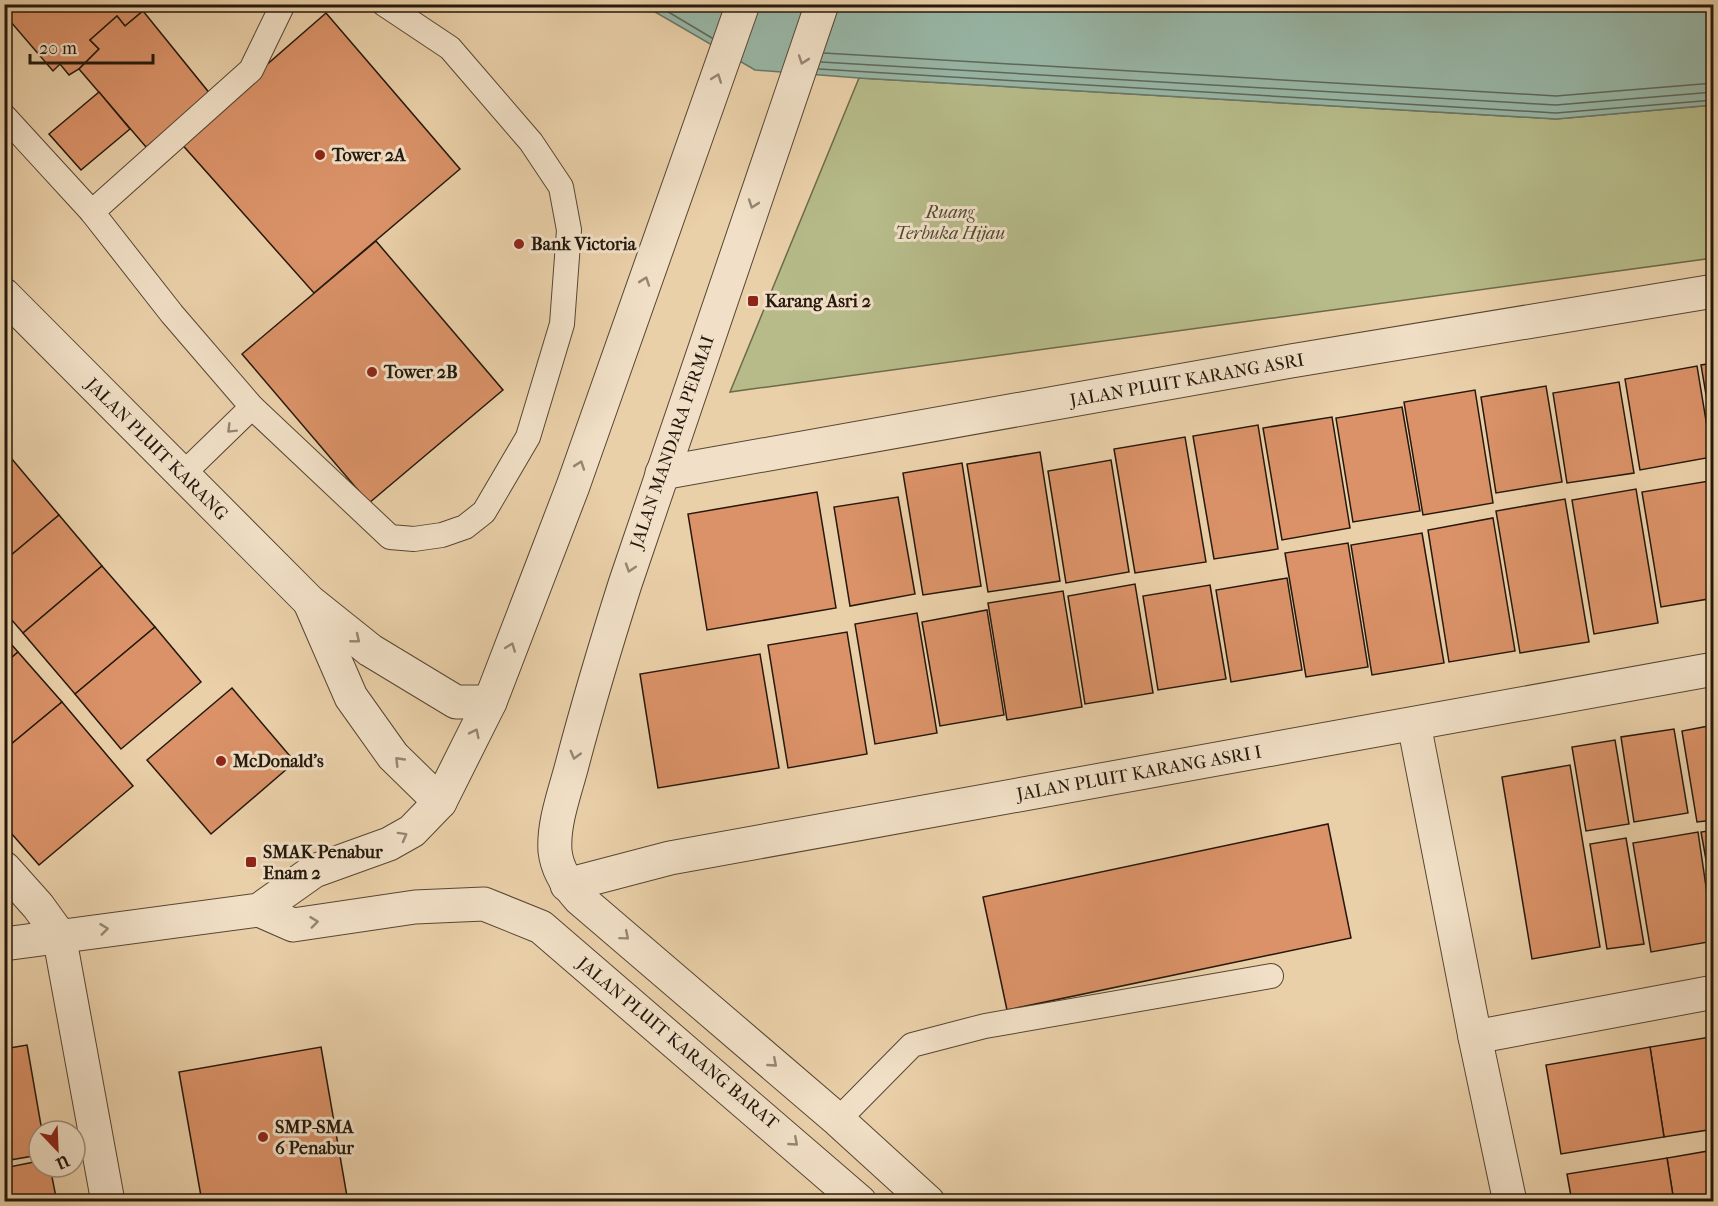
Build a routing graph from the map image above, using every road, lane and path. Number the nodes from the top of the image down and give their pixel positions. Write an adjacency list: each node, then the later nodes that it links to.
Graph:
1 (283, 4): 6 (lane)
2 (384, 4): 9 (lane)
3 (743, 4): 14 (street, one-way to 3)
4 (822, 4): 10 (street, JALAN MANDARA PERMAI, one-way to 10)
5 (4, 116): 6 (lane)
6 (92, 212): 9 (lane)
7 (1713, 291): 10 (street, JALAN PLUIT KARANG ASRI)
8 (4, 295): 11 (street, JALAN PLUIT KARANG)
9 (252, 407): 11 (lane, one-way to 11)
10 (662, 473): 18 (street, JALAN MANDARA PERMAI, one-way to 18)
11 (182, 475): 12 (street, JALAN PLUIT KARANG)
12 (310, 602): 14 (street, JALAN PLUIT KARANG, one-way to 14); 16 (street, JALAN PLUIT KARANG, one-way to 12)
13 (1713, 669): 15 (street, JALAN PLUIT KARANG ASRI I)
14 (490, 702): 16 (street, one-way to 14)
15 (1414, 724): 18 (street, JALAN PLUIT KARANG ASRI I); 24 (street)
16 (441, 802): 19 (street, one-way to 16)
17 (4, 868): 20 (street)
18 (567, 885): 25 (street, one-way to 25)
19 (259, 910): 20 (street, one-way to 19); 27 (street, JALAN PLUIT KARANG BARAT, one-way to 27)
20 (59, 935): 21 (street); 26 (street)
21 (4, 944)
22 (1271, 976): 25 (lane)
23 (1713, 992): 24 (street)
24 (1475, 1037): 29 (street)
25 (846, 1113): 28 (street)
26 (108, 1202)
27 (860, 1202)
28 (928, 1202)
29 (1510, 1202)

